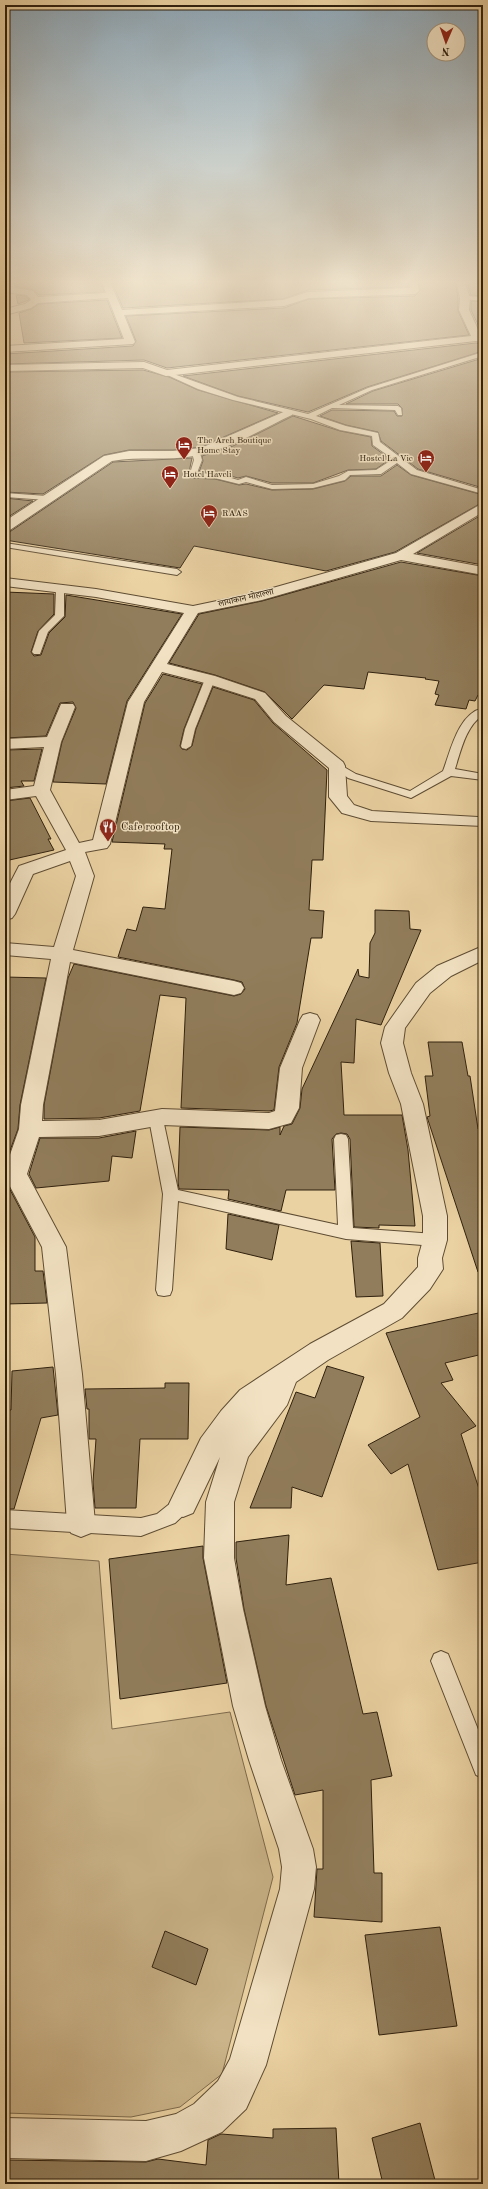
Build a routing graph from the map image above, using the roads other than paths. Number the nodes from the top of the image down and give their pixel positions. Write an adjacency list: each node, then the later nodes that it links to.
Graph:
1 (185, 382): 4 (lane)
2 (392, 382): 3 (lane)
3 (329, 407): 5 (lane); 6 (lane)
4 (288, 413): 6 (lane); 7 (street)
5 (400, 414)
6 (309, 416): 8 (lane)
7 (196, 453): 8 (lane); 11 (street)
8 (398, 458): 9 (lane)
9 (483, 492)
10 (5, 495): 11 (lane)
11 (47, 498): 13 (street)
12 (483, 507): 15 (street)
13 (5, 527)
14 (5, 546): 17 (lane)
15 (401, 556): 16 (street, लायाकान मोहाल्ला); 20 (street, लायाकान मोहाल्ला)
16 (483, 571)
17 (177, 572)
18 (5, 582): 19 (street, लायाकान मोहाल्ला)
19 (60, 589): 20 (street, लायाकान मोहाल्ला); 21 (lane)
20 (192, 610): 22 (street)
21 (37, 652)
22 (158, 667): 23 (street); 35 (street)
23 (210, 679): 28 (lane); 29 (street)
24 (67, 707): 26 (street)
25 (483, 711): 30 (lane)
26 (53, 742): 27 (street); 32 (street)
27 (5, 744)
28 (186, 746)
29 (337, 766): 30 (lane); 34 (street)
30 (448, 773): 31 (lane)
31 (483, 777)
32 (41, 790): 33 (street); 35 (street)
33 (5, 795)
34 (478, 822)
35 (75, 851): 36 (street); 39 (street)
36 (5, 914)
37 (5, 949): 39 (street)
38 (483, 952): 48 (street)
39 (62, 954): 40 (street); 43 (street)
40 (234, 988)
41 (310, 1020): 42 (street)
42 (156, 1119): 43 (street); 46 (lane)
43 (30, 1129): 45 (street)
44 (341, 1139): 47 (lane)
45 (10, 1174): 53 (street)
46 (171, 1194): 47 (lane); 49 (lane)
47 (346, 1233): 48 (lane)
48 (435, 1240): 50 (street)
49 (164, 1290)
50 (285, 1374): 51 (street); 56 (street)
51 (183, 1504): 53 (lane)
52 (5, 1519): 53 (lane)
53 (81, 1523)
54 (441, 1661): 55 (lane)
55 (483, 1768)
56 (5, 2138)

